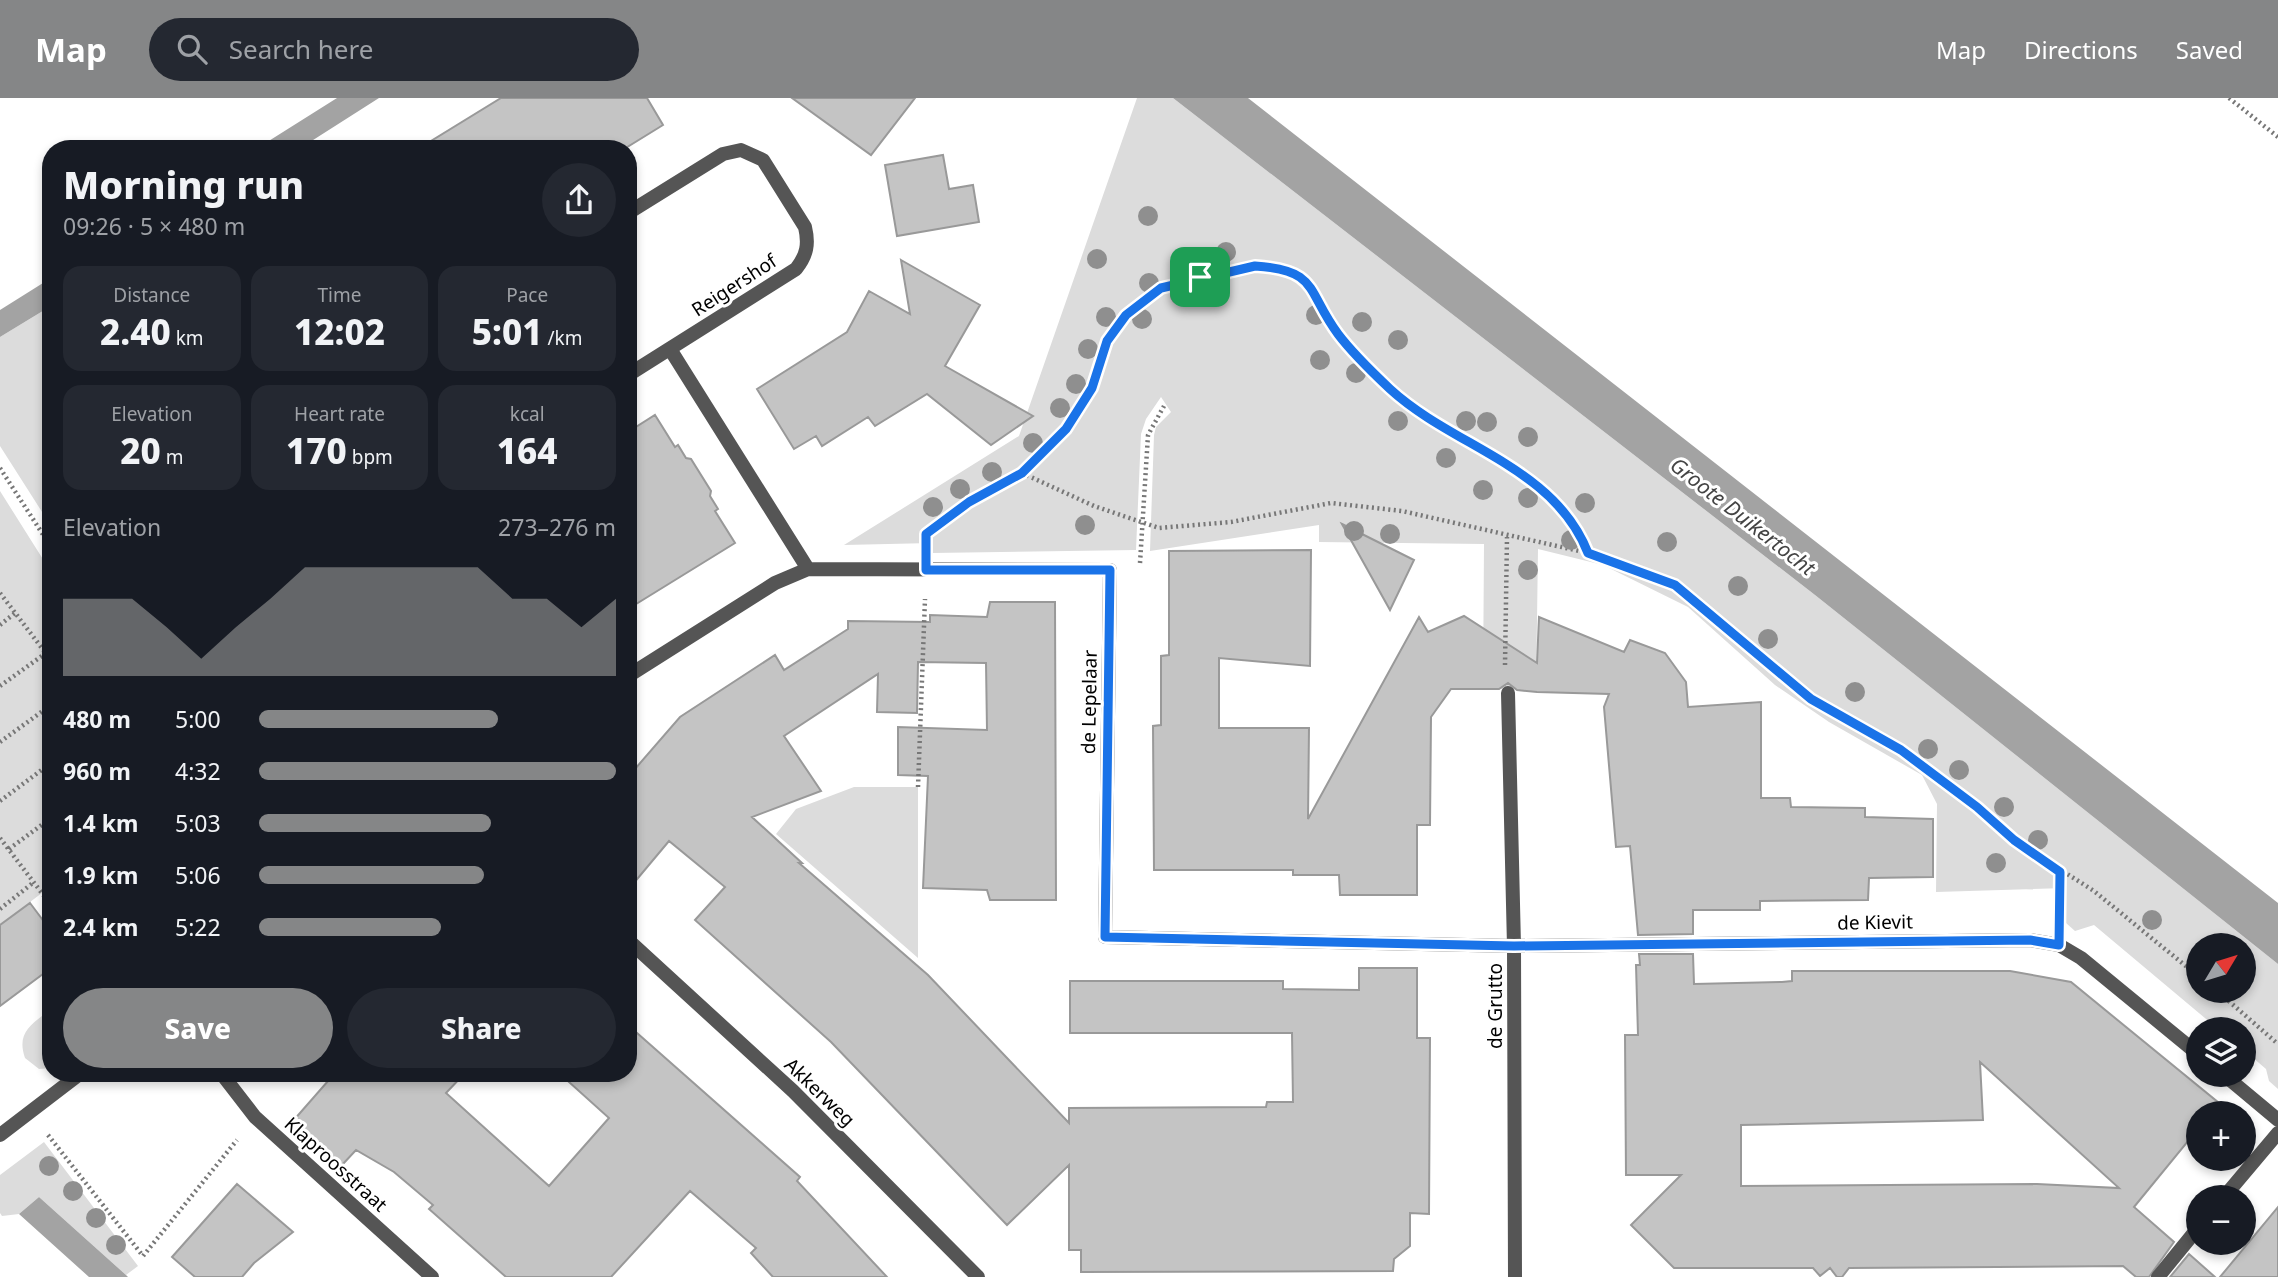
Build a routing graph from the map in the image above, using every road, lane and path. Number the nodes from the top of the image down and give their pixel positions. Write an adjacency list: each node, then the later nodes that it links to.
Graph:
1 (2229, 98): 2 (path)
2 (2278, 137)
3 (637, 207): 4 (street, Reigershof)
4 (670, 349): 5 (street, Reigershof); 11 (street)
5 (637, 369)
6 (0, 468): 8 (path)
7 (1022, 473): 9 (path); 10 (path); 12 (path)
8 (42, 533)
9 (1507, 537): 10 (path); 20 (path)
10 (1588, 553): 29 (path)
11 (808, 569): 12 (street, de Lepelaar); 18 (street, de Lepelaar)
12 (926, 570): 24 (path); 34 (street, de Lepelaar)
13 (0, 593): 14 (path)
14 (15, 613): 15 (path); 16 (path)
15 (0, 625)
16 (42, 648)
17 (42, 656): 19 (path)
18 (637, 670)
19 (0, 686)
20 (1508, 693): 34 (street, de Grutto)
21 (42, 712): 22 (path)
22 (0, 742)
23 (42, 770): 25 (path)
24 (918, 787)
25 (0, 801)
26 (42, 825): 28 (path)
27 (0, 838): 28 (path)
28 (9, 849): 30 (path)
29 (2060, 872): 33 (path); 36 (path)
30 (34, 883): 31 (path); 32 (path)
31 (42, 893)
32 (0, 909)
33 (2059, 945): 34 (street, de Kievit); 38 (street, de Kievit)
34 (1514, 946): 52 (street, de Grutto)
35 (637, 948): 51 (street, Akkerweg)
36 (2186, 966)
37 (2231, 1003): 39 (path)
38 (2186, 1044)
39 (2278, 1044)
40 (69, 1082): 43 (street)
41 (228, 1082): 44 (street, Klaproosstraat)
42 (2239, 1087): 45 (street)
43 (30, 1112): 44 (path); 47 (street)
44 (255, 1117): 50 (street, Klaproosstraat)
45 (2278, 1120)
46 (2278, 1133): 48 (street)
47 (0, 1135)
48 (2234, 1185)
49 (2186, 1243): 53 (street)
50 (432, 1277)
51 (978, 1277)
52 (1515, 1277)
53 (2158, 1277)

